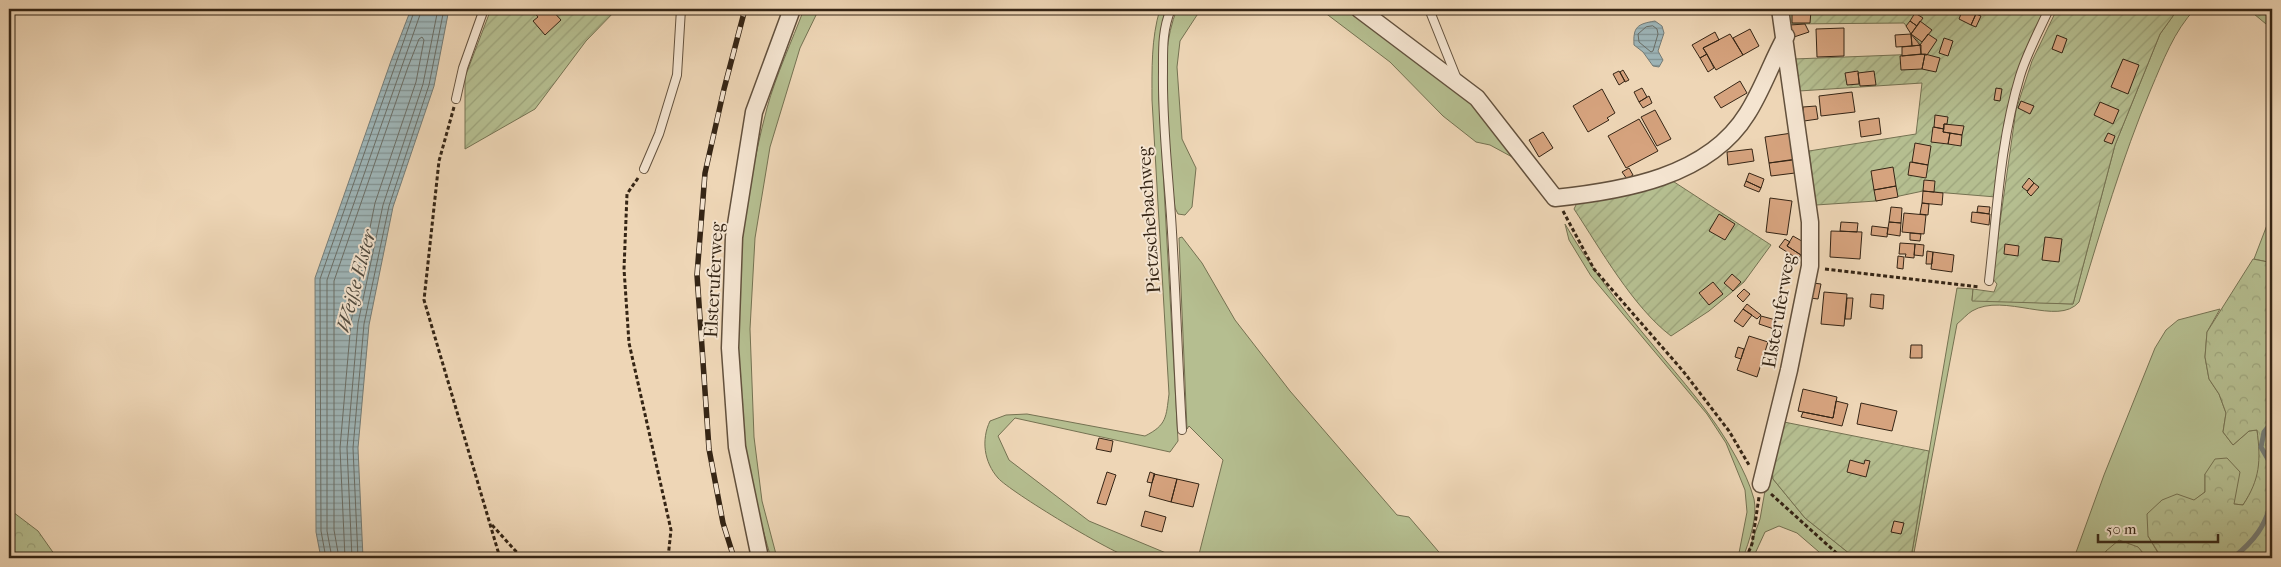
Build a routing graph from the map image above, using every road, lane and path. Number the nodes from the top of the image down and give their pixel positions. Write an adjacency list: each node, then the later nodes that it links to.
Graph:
1 (484, 9): 11 (lane)
2 (682, 9): 12 (lane)
3 (792, 9): 22 (street, Elsteruferweg)
4 (1171, 9): 16 (lane, Pietzschebachweg)
5 (1359, 9): 10 (street)
6 (1429, 9): 10 (lane)
7 (1780, 9): 9 (street, Elsteruferweg)
8 (2049, 9): 15 (lane)
9 (1786, 36): 13 (street); 14 (street, Elsteruferweg)
10 (1458, 84): 13 (street)
11 (456, 99): 18 (path)
12 (644, 169): 21 (path)
13 (1555, 198): 17 (path)
14 (1810, 266): 15 (path); 17 (street, Elsteruferweg)
15 (1989, 281)
16 (1182, 430)
17 (1761, 484): 23 (path); 24 (path)
18 (491, 524): 19 (path); 20 (path)
19 (500, 558)
20 (522, 558)
21 (668, 558)
22 (760, 558)
23 (1746, 558)
24 (1842, 558)

